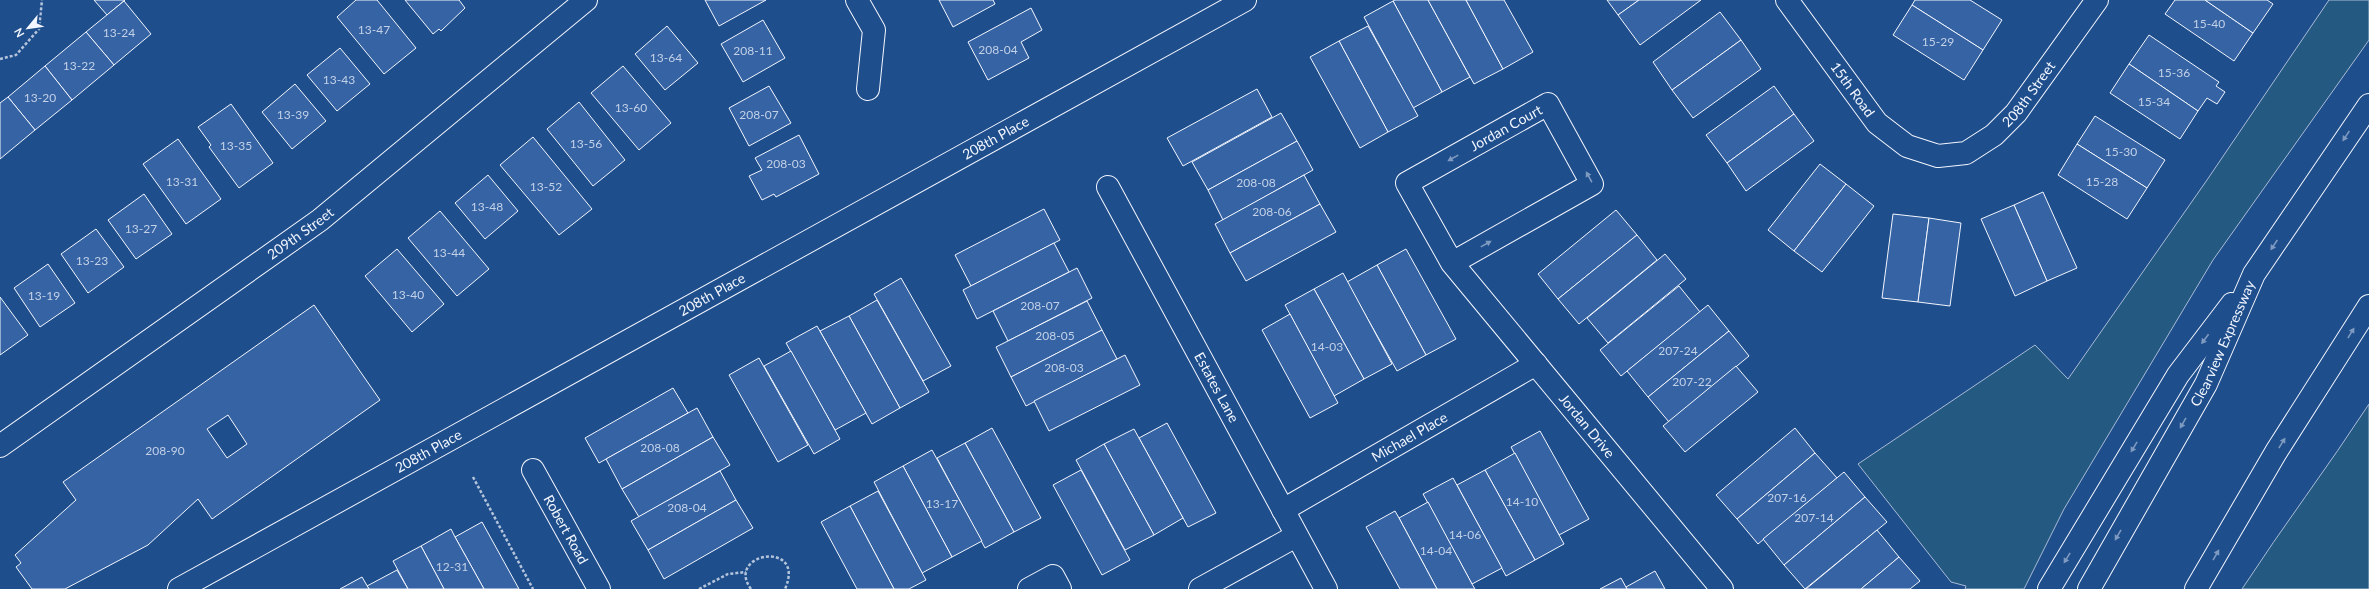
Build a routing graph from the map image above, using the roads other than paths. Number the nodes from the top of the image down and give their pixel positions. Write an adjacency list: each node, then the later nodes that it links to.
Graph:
1 (586, 0): 14 (main road, 209th Street)
2 (857, 0): 6 (main road)
3 (1245, 0): 18 (main road, 208th Place)
4 (1787, 0): 8 (main road, 15th Road)
5 (2097, 0): 8 (main road, 208th Street)
6 (868, 89)
7 (2369, 105): 11 (main road, Clearview Expressway, one-way to 11)
8 (1938, 156)
9 (1108, 187): 16 (main road, Estates Lane)
10 (1452, 263): 10 (main road, Jordan Court, one-way to 10); 13 (main road, Jordan Drive)
11 (2254, 274): 25 (main road, one-way to 25); 26 (main road, Clearview Expressway, one-way to 26)
12 (2369, 306): 27 (main road, one-way to 12)
13 (1536, 364): 16 (main road, Michael Place); 24 (main road, Jordan Drive)
14 (0, 446)
15 (533, 470): 19 (main road, Robert Road)
16 (1283, 510): 17 (main road, Estates Lane)
17 (1296, 536): 22 (main road); 23 (main road, Estates Lane)
18 (179, 589)
19 (599, 589)
20 (1029, 589): 21 (main road)
21 (1060, 589)
22 (1200, 589)
23 (1326, 589)
24 (1722, 589)
25 (2049, 589)
26 (2089, 589)
27 (2196, 589)

